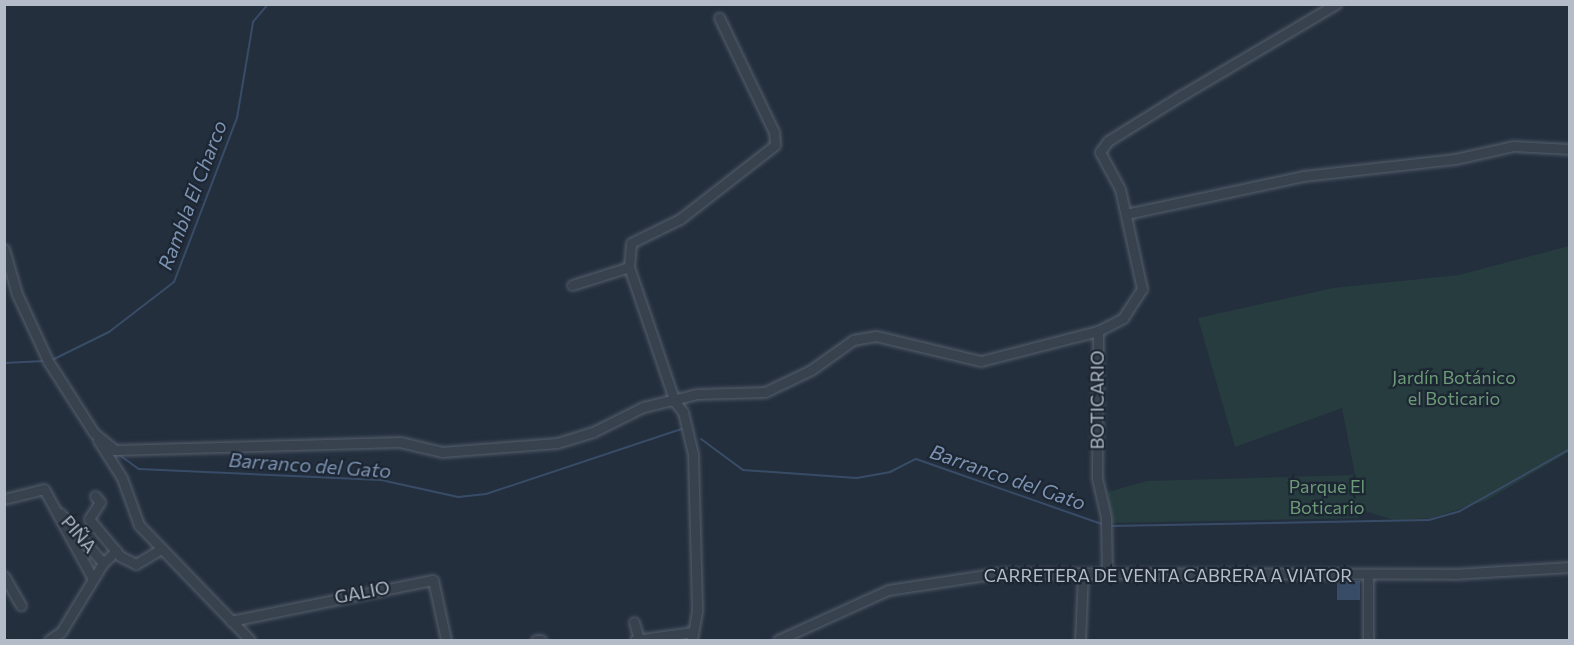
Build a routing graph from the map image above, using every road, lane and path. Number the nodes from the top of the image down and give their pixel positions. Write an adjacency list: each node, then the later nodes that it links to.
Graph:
1 (1336, 4): 4 (street, BOTICARIO)
2 (719, 16): 6 (street)
3 (1569, 149): 4 (street)
4 (1126, 214): 8 (street, BOTICARIO)
5 (4, 249): 10 (street)
6 (629, 267): 7 (street); 9 (street)
7 (572, 285)
8 (1098, 331): 9 (street); 19 (street, BOTICARIO)
9 (675, 402): 10 (street); 26 (street)
10 (94, 433): 14 (street)
11 (95, 496): 15 (street)
12 (4, 499): 13 (street)
13 (53, 505): 16 (street, PIÑA); 22 (street)
14 (161, 549): 15 (street); 24 (street)
15 (116, 551): 16 (street)
16 (103, 563): 22 (street)
17 (1569, 567): 20 (street, CARRETERA DE VENTA CABRERA A VIATOR)
18 (1083, 574): 19 (street, CARRETERA DE VENTA CABRERA A VIATOR); 31 (street, CARRETERA DE VENTA CABRERA A VIATOR); 32 (street)
19 (1107, 574): 20 (street, CARRETERA DE VENTA CABRERA A VIATOR)
20 (1368, 575): 33 (street)
21 (4, 576): 23 (street)
22 (93, 579): 27 (street)
23 (21, 606)
24 (231, 621): 28 (street); 29 (street, GALIO)
25 (634, 622): 30 (street)
26 (692, 636): 30 (street)
27 (49, 640)
28 (250, 640)
29 (446, 640)
30 (637, 640)
31 (778, 640)
32 (1080, 640)
33 (1368, 640)

